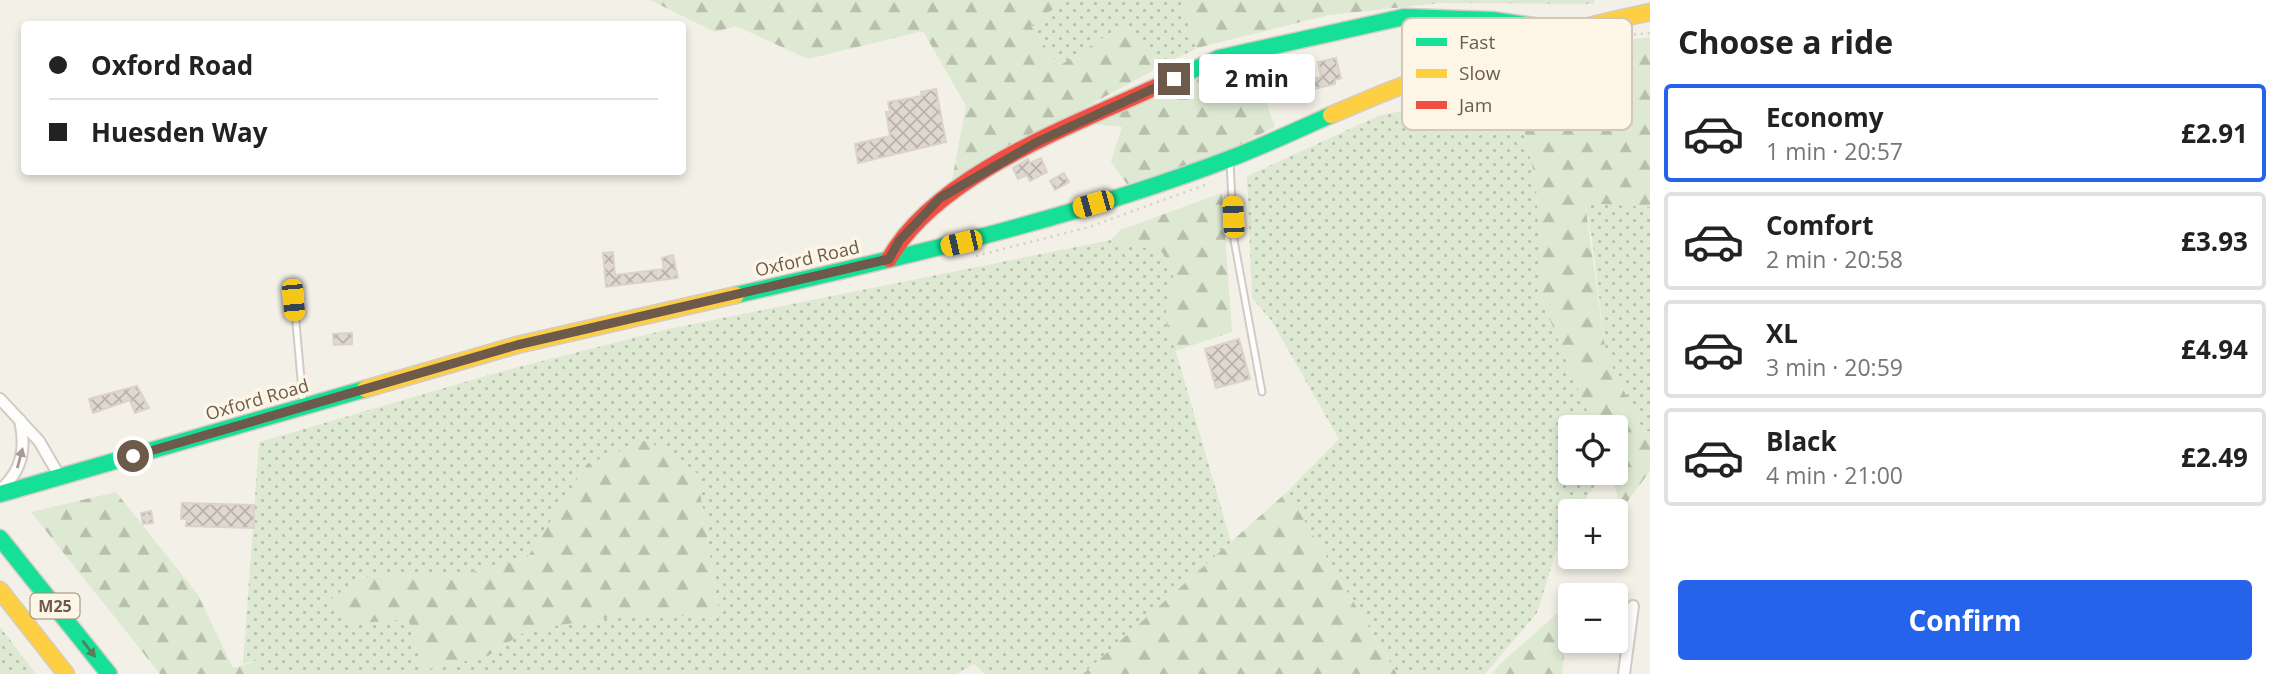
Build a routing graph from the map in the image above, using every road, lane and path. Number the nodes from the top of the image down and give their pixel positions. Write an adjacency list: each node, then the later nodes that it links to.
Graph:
1 (1650, 12): 3 (main road, Oxford Road)
2 (1433, 18): 6 (main road)
3 (1621, 18)
4 (1402, 84): 5 (main road, Oxford Road)
5 (1230, 159): 6 (main road, Oxford Road); 8 (lane)
6 (889, 259): 10 (main road, Oxford Road)
7 (293, 300): 10 (lane)
8 (1262, 392)
9 (0, 398): 11 (street)
10 (304, 405): 12 (main road, Oxford Road)
11 (20, 420): 12 (street); 13 (street, one-way to 11)
12 (60, 477): 13 (main road, Oxford Road)
13 (0, 492)
14 (0, 538): 18 (main road, M25, one-way to 18)
15 (0, 590): 17 (main road, M25)
16 (1633, 606): 19 (street)
17 (66, 674)
18 (109, 674)
19 (1624, 674)

